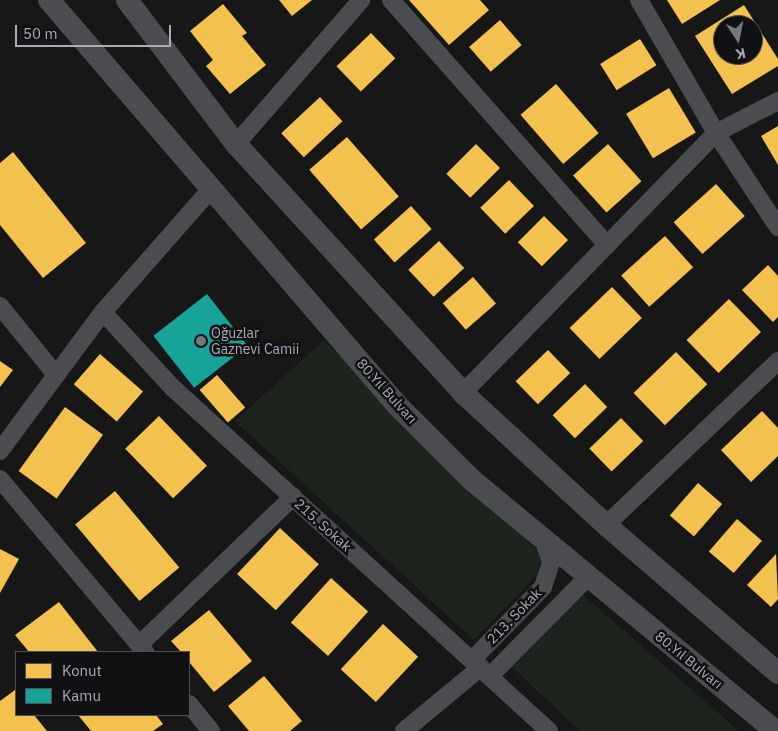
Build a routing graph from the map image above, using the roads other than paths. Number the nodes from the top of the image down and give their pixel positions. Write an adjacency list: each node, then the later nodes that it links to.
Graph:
1 (48, 0): 9 (street, 80.Yıl Bulvarı)
2 (127, 0): 8 (street)
3 (361, 0): 8 (street)
4 (391, 0): 11 (street)
5 (639, 0): 7 (street)
6 (778, 101): 7 (street)
7 (716, 133): 10 (street); 11 (street)
8 (236, 144): 16 (street)
9 (212, 188): 13 (street); 21 (street, 80.Yıl Bulvarı)
10 (778, 226)
11 (607, 245): 16 (street)
12 (0, 306): 15 (street)
13 (103, 312): 15 (street); 19 (street, 215. Sokak)
14 (778, 361): 20 (street)
15 (56, 375): 17 (street)
16 (463, 393): 20 (street)
17 (0, 452)
18 (0, 479): 23 (street)
19 (293, 497): 23 (street); 25 (street, 215. Sokak)
20 (606, 525): 24 (street)
21 (543, 539): 22 (street, 80.Yıl Bulvarı); 25 (street, 213. Sokak)
22 (588, 577): 25 (street, 213. Sokak); 30 (street, 80.Yıl Bulvarı)
23 (142, 648)
24 (774, 663)
25 (481, 668): 28 (street, 213. Sokak); 29 (street, 215. Sokak)
26 (190, 705): 27 (street)
27 (211, 731)
28 (404, 731)
29 (550, 731)
30 (775, 731)

